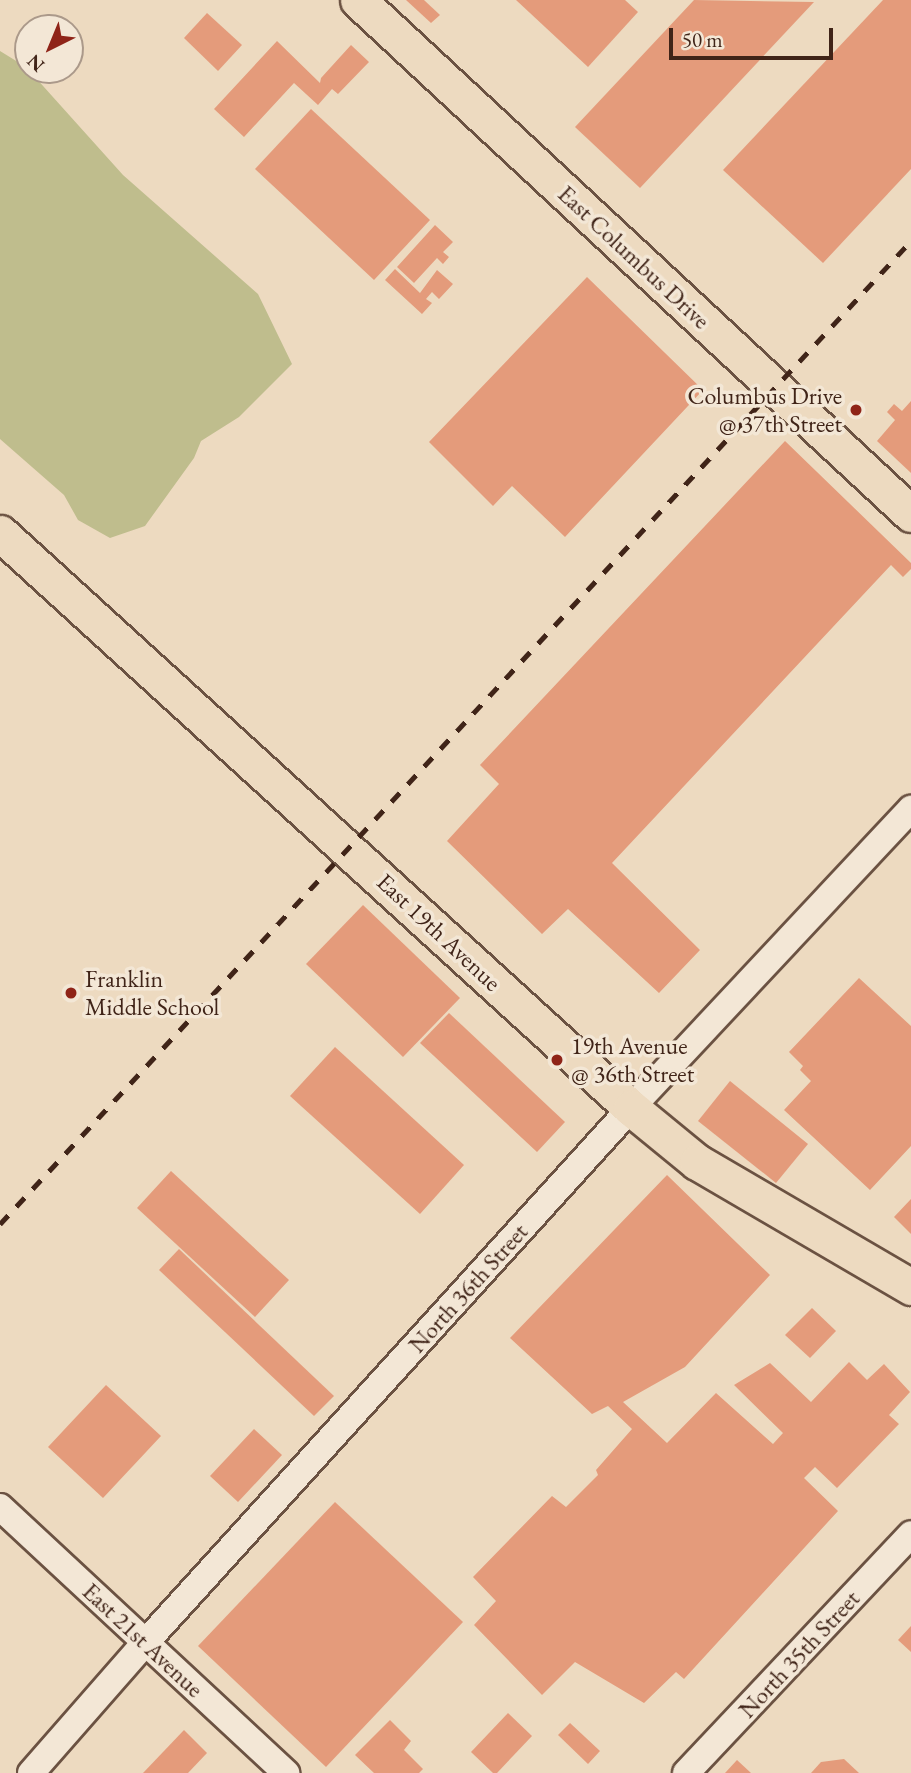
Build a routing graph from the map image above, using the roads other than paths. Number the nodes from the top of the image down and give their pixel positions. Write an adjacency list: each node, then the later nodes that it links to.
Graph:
1 (358, 0): 2 (main road, East Columbus Drive)
2 (911, 514)
3 (0, 533): 5 (main road, East 19th Avenue)
4 (911, 809): 5 (street, North 36th Street)
5 (631, 1108): 6 (main road, East 19th Avenue); 9 (street, North 36th Street)
6 (911, 1287)
7 (0, 1507): 9 (street, East 21st Avenue)
8 (911, 1534): 12 (street, North 35th Street)
9 (145, 1643): 10 (street, North 36th Street); 11 (street, East 21st Avenue)
10 (31, 1773)
11 (286, 1773)
12 (686, 1773)

